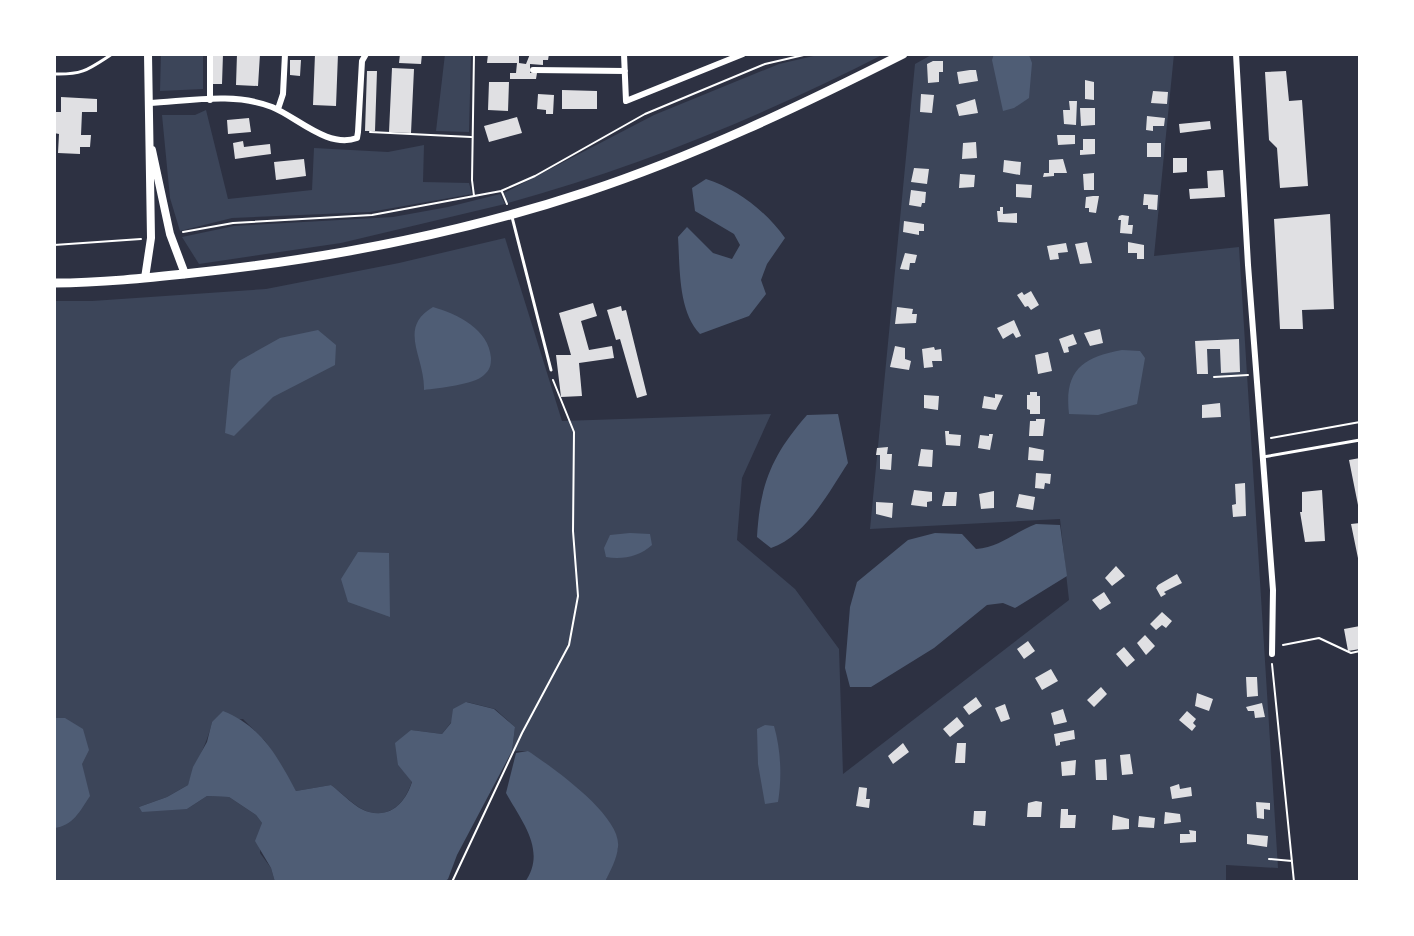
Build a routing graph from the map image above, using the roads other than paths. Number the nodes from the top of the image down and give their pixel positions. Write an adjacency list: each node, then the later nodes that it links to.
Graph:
1 (112, 54): 12 (lane)
2 (148, 54): 14 (street)
3 (210, 54): 13 (street)
4 (285, 54): 15 (street)
5 (366, 54): 15 (street)
6 (624, 54): 11 (street)
7 (743, 54): 11 (street)
8 (903, 54): 17 (main road)
9 (1236, 54): 23 (street)
10 (533, 70): 11 (street)
11 (625, 71)
12 (54, 74)
13 (210, 100): 14 (street); 15 (street)
14 (149, 103): 16 (street)
15 (278, 109)
16 (150, 145): 18 (street); 19 (street)
17 (512, 213): 18 (main road); 21 (lane)
18 (185, 274): 19 (main road)
19 (145, 278): 20 (main road)
20 (54, 283)
21 (551, 370)
22 (1360, 440): 23 (lane)
23 (1263, 457): 24 (street)
24 (1272, 654)

